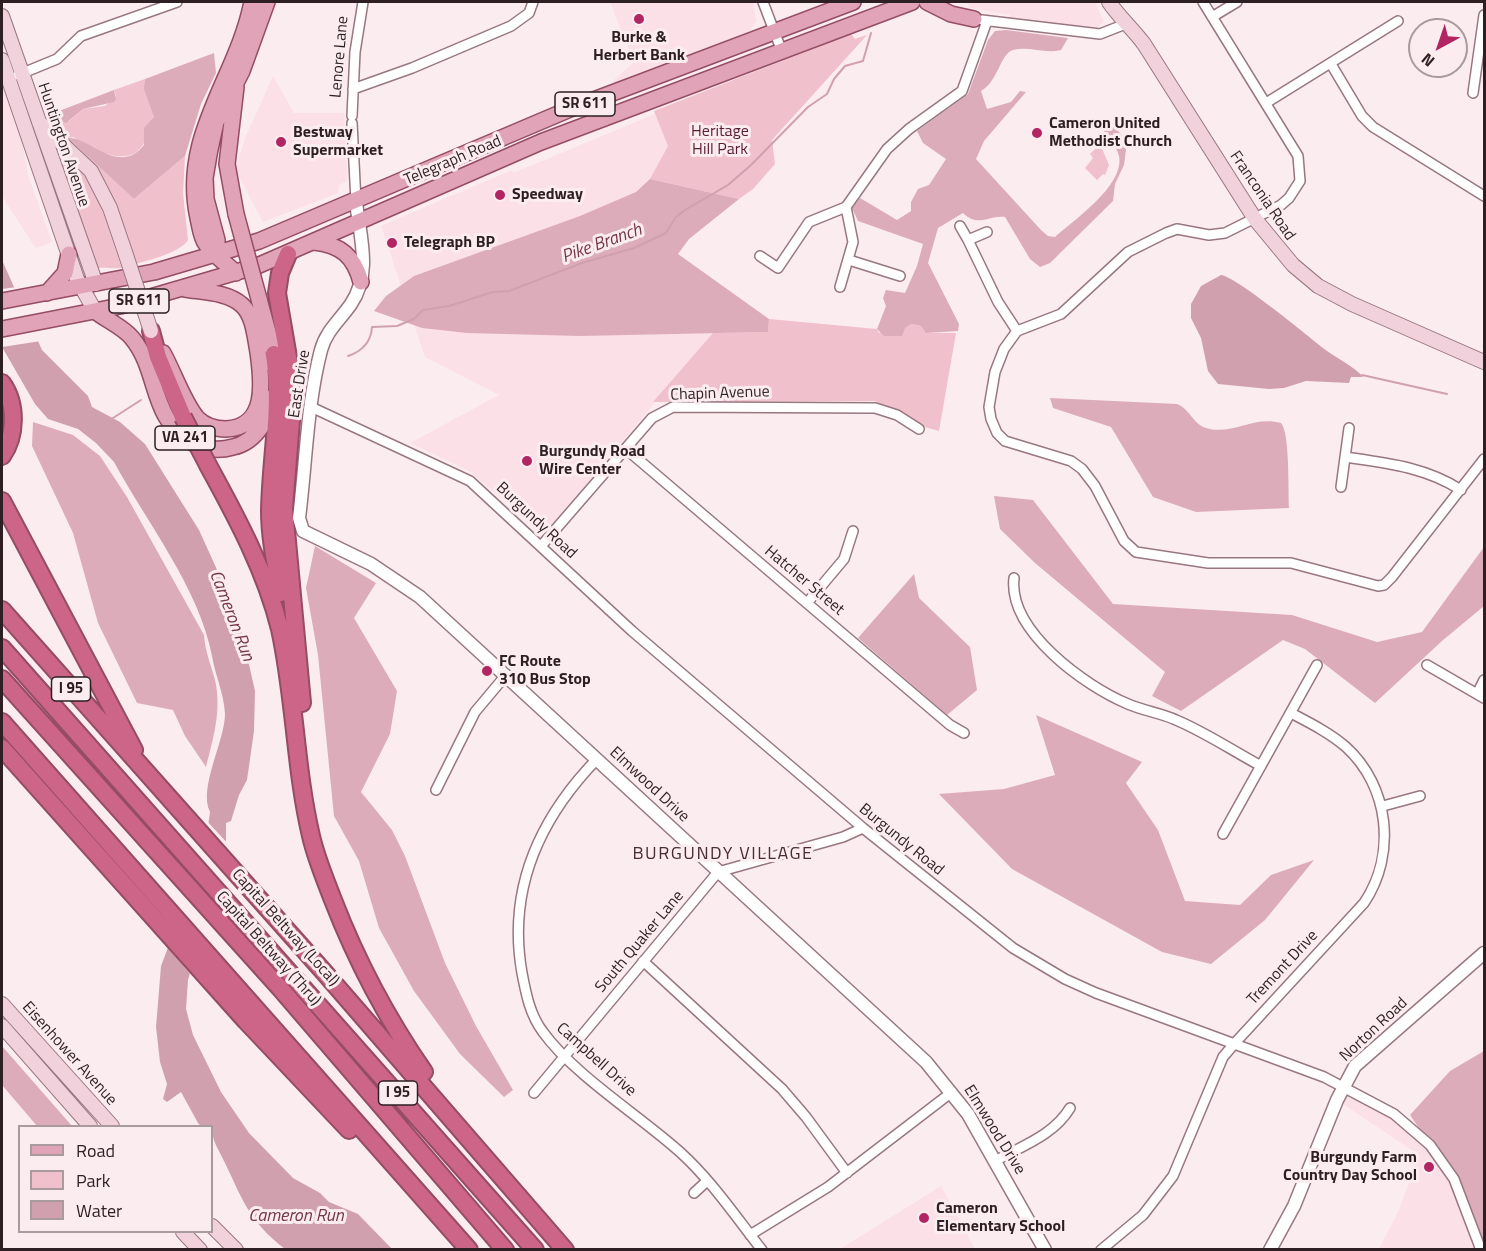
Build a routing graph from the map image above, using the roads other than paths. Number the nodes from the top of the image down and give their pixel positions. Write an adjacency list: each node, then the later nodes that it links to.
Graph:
1 (177, 2): 25 (street)
2 (252, 2): 40 (main road)
3 (267, 2): 26 (main road, VA 241)
4 (363, 2): 27 (street, Lenore Lane)
5 (533, 2): 27 (street)
6 (764, 2): 21 (street)
7 (853, 2): 21 (main road, Telegraph Road / SR 611)
8 (912, 2): 22 (main road, Telegraph Road / SR 611)
9 (927, 2): 18 (main road)
10 (957, 2): 18 (main road)
11 (1109, 2): 20 (main road, Franconia Road)
12 (1120, 2): 20 (main road, Franconia Road)
13 (1203, 2): 17 (street)
14 (1237, 2): 17 (street)
15 (1485, 15): 28 (street)
16 (2, 16): 25 (main road, Huntington Avenue)
17 (1212, 17): 29 (street)
18 (980, 20): 20 (street); 33 (street)
19 (1398, 21): 24 (street)
20 (1128, 23): 34 (main road, Franconia Road)
21 (774, 30): 22 (street); 32 (main road, Telegraph Road / SR 611)
22 (781, 49): 35 (main road, Telegraph Road / SR 611)
23 (2, 60): 25 (main road, Huntington Avenue)
24 (1331, 64): 29 (street); 31 (street)
25 (15, 76): 30 (main road, Huntington Avenue); 41 (main road, Huntington Avenue)
26 (237, 81): 40 (main road, VA 241); 58 (main road, VA 241, bridge)
27 (353, 89): 32 (street, Lenore Lane)
28 (1473, 93)
29 (1266, 103): 34 (street)
30 (34, 113): 48 (main road, Huntington Avenue); 56 (main road, bridge)
31 (1485, 196)
32 (356, 202): 35 (street, Lenore Lane); 40 (main road, Telegraph Road / SR 611)
33 (846, 207): 43 (street); 44 (street)
34 (1255, 219): 57 (street); 59 (main road, Franconia Road)
35 (358, 221): 39 (main road, Telegraph Road / SR 611); 47 (street, East Drive)
36 (960, 226): 38 (street)
37 (987, 232): 38 (street)
38 (968, 240): 57 (street)
39 (314, 242): 42 (main road, Telegraph Road / SR 611); 47 (main road)
40 (217, 253): 45 (main road); 48 (main road, Telegraph Road)
41 (69, 254): 49 (main road, Huntington Avenue); 51 (main road)
42 (288, 254): 45 (main road, Telegraph Road / SR 611); 78 (highway)
43 (760, 256)
44 (849, 260): 46 (street); 50 (street)
45 (236, 273): 52 (main road, Telegraph Road / SR 611)
46 (900, 276)
47 (362, 282): 61 (street, East Drive)
48 (96, 284): 49 (main road, Telegraph Road)
49 (80, 286): 51 (main road, Telegraph Road); 54 (main road, Huntington Avenue)
50 (840, 287)
51 (55, 289): 53 (main road, Telegraph Road)
52 (183, 289): 54 (main road, Telegraph Road / SR 611); 56 (main road)
53 (2, 301)
54 (95, 311): 55 (main road, Telegraph Road); 58 (main road, VA 241)
55 (2, 329)
56 (152, 331): 98 (highway, bridge)
57 (1017, 331): 69 (street)
58 (274, 354): 78 (highway)
59 (1485, 362)
60 (2, 384): 65 (highway)
61 (311, 407): 71 (street, East Drive); 73 (street, Burgundy Road)
62 (1349, 428): 66 (street)
63 (919, 429): 64 (street, Chapin Avenue)
64 (626, 449): 73 (street, Chapin Avenue); 75 (street, Hatcher Street)
65 (2, 456)
66 (1345, 457): 68 (street); 69 (street)
67 (1485, 459): 69 (street)
68 (1341, 486)
69 (1461, 490)
70 (2, 501): 91 (highway)
71 (300, 527): 81 (street, Elmwood Drive)
72 (853, 531): 75 (street)
73 (542, 546): 95 (street, Burgundy Road)
74 (1014, 578): 90 (street)
75 (807, 603): 87 (street, Hatcher Street)
76 (2, 610): 91 (highway, Capital Beltway (Local) / I 95)
77 (2, 648): 125 (highway, Capital Beltway (Thru) / I 95)
78 (298, 664): 98 (highway)
79 (1317, 665): 85 (street)
80 (1427, 665): 84 (street)
81 (506, 675): 89 (street, Elmwood Drive); 92 (street)
82 (2, 679): 124 (highway, Capital Beltway (Thru) / I 95)
83 (1485, 680): 84 (street)
84 (1481, 696)
85 (1291, 713): 90 (street); 94 (street, Tremont Drive)
86 (2, 722): 123 (highway)
87 (964, 733)
88 (2, 748): 123 (highway)
89 (597, 759): 97 (street, Elmwood Drive); 104 (street, Campbell Drive)
90 (1261, 766): 96 (street)
91 (141, 768): 113 (highway, Capital Beltway (Local) / I 95)
92 (436, 790)
93 (1420, 796): 94 (street)
94 (1383, 806): 103 (street, Tremont Drive)
95 (863, 828): 97 (street); 103 (street, Burgundy Road)
96 (1223, 834)
97 (718, 872): 100 (street, South Quaker Lane); 107 (street, Elmwood Drive)
98 (333, 900): 113 (highway)
99 (1485, 953): 105 (street, Norton Road)
100 (643, 961): 104 (street, South Quaker Lane); 115 (street)
101 (2, 1004): 112 (main road, Eisenhower Avenue)
102 (2, 1026): 106 (main road, Eisenhower Avenue)
103 (1234, 1044): 105 (street, Burgundy Road); 129 (street, Tremont Drive)
104 (565, 1055): 108 (street, South Quaker Lane); 116 (street, Campbell Drive)
105 (1344, 1086): 130 (street, Norton Road); 131 (street, Burgundy Road)
106 (58, 1090): 110 (main road, Eisenhower Avenue); 111 (main road)
107 (952, 1092): 114 (street, Elmwood Drive); 115 (street)
108 (534, 1093)
109 (1070, 1108): 114 (street)
110 (89, 1125)
111 (98, 1125)
112 (111, 1125)
113 (471, 1140): 126 (highway, Capital Beltway (Local) / I 95)
114 (995, 1161): 128 (street, Elmwood Drive)
115 (847, 1173): 120 (street)
116 (707, 1181): 117 (street); 120 (street, Campbell Drive)
117 (694, 1192)
118 (213, 1227): 122 (main road)
119 (184, 1233): 121 (main road)
120 (750, 1235): 127 (street, Campbell Drive)
121 (200, 1250)
122 (236, 1250)
123 (468, 1250)
124 (505, 1250)
125 (535, 1250)
126 (565, 1250)
127 (762, 1250)
128 (1046, 1250)
129 (1101, 1250)
130 (1270, 1250)
131 (1481, 1250)

